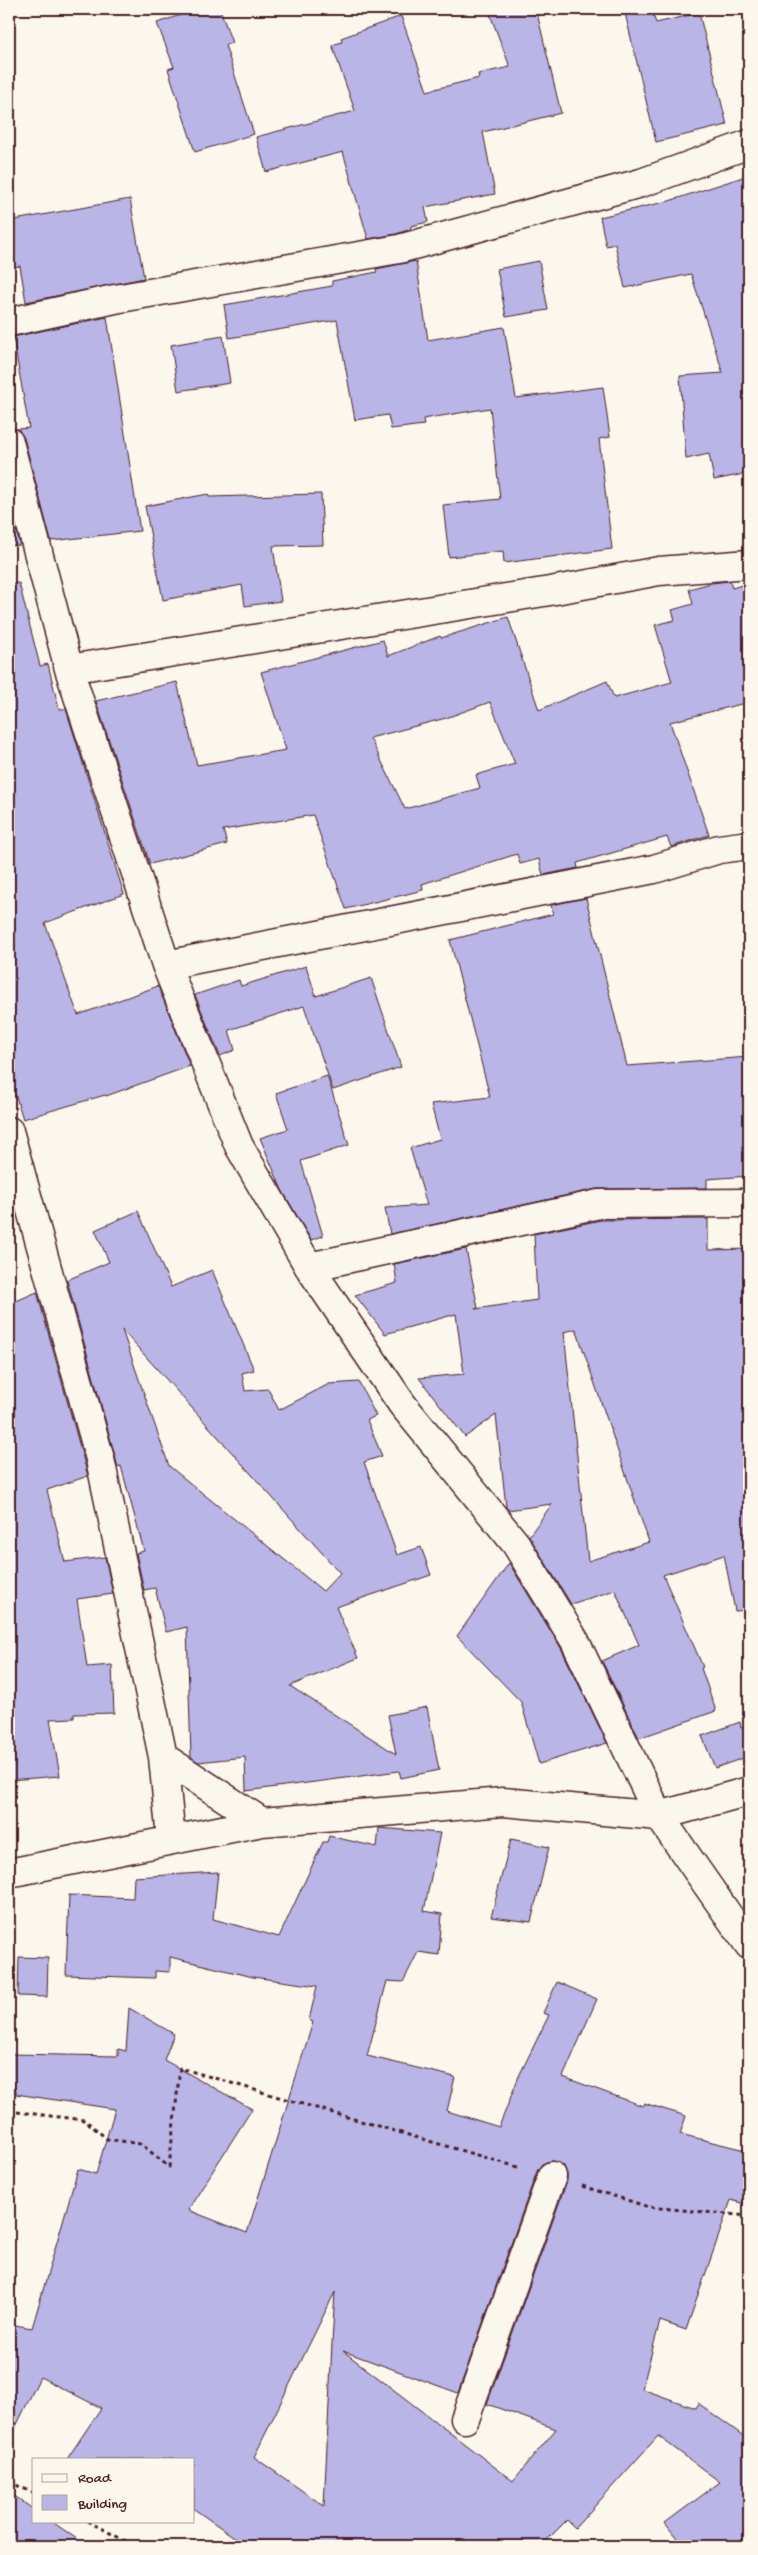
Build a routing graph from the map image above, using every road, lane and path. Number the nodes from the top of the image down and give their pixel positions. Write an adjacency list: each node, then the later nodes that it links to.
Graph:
1 (749, 144): 2 (street)
2 (9, 322)
3 (9, 442): 5 (street)
4 (749, 564): 5 (street)
5 (69, 669): 7 (street)
6 (749, 845): 7 (street)
7 (166, 965): 10 (street)
8 (9, 1131): 11 (street)
9 (749, 1203): 10 (street)
10 (309, 1267): 13 (street)
11 (163, 1757): 14 (street); 15 (street)
12 (749, 1791): 13 (street)
13 (659, 1816): 14 (street); 17 (street)
14 (262, 1822): 15 (street)
15 (170, 1839): 16 (street)
16 (9, 1873)
17 (749, 1946)
18 (9, 2111): 19 (path)
19 (552, 2176): 20 (path); 21 (street)
20 (749, 2216)
21 (465, 2419)
22 (9, 2482): 23 (path)
23 (32, 2492)
24 (89, 2522): 25 (path)
25 (135, 2546)

